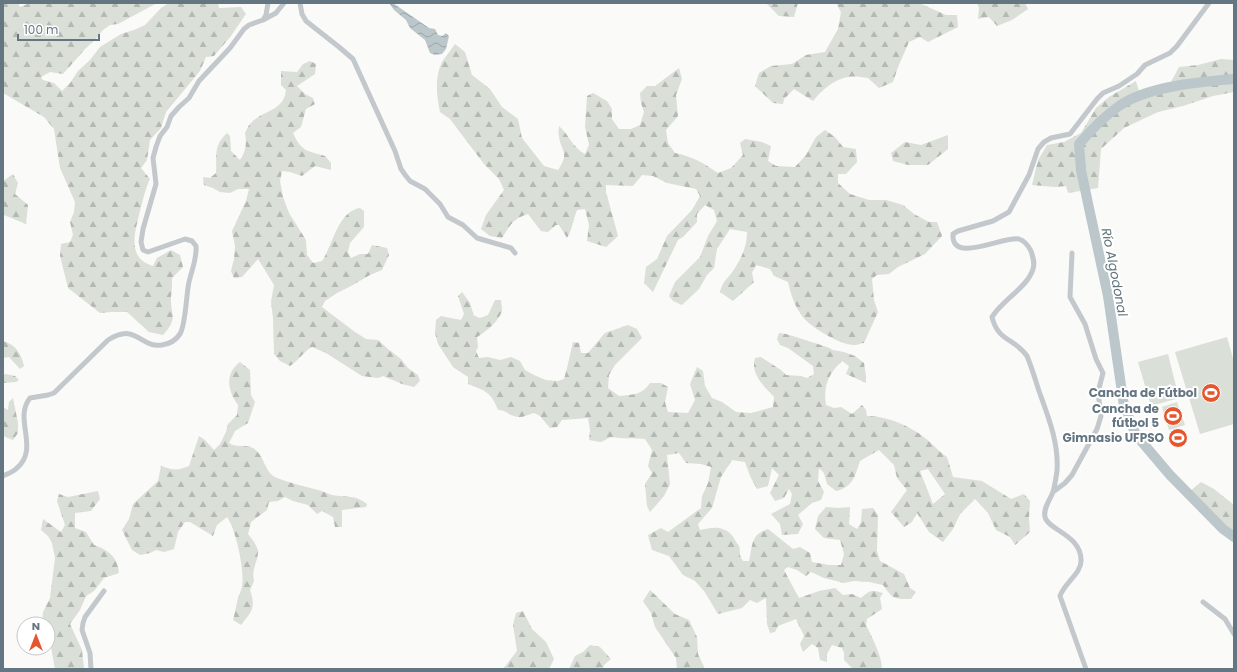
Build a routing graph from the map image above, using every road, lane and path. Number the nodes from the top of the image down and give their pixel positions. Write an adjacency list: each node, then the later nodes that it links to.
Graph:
1 (268, 3): 5 (street)
2 (284, 3): 5 (street)
3 (300, 3): 6 (street)
4 (1209, 3): 9 (street)
5 (263, 20): 8 (street)
6 (515, 253)
7 (1072, 253): 9 (street)
8 (3, 476)
9 (1053, 492): 14 (street)
10 (104, 591): 13 (street)
11 (1203, 602): 12 (street)
12 (1234, 634)
13 (91, 669)
14 (1086, 669)

